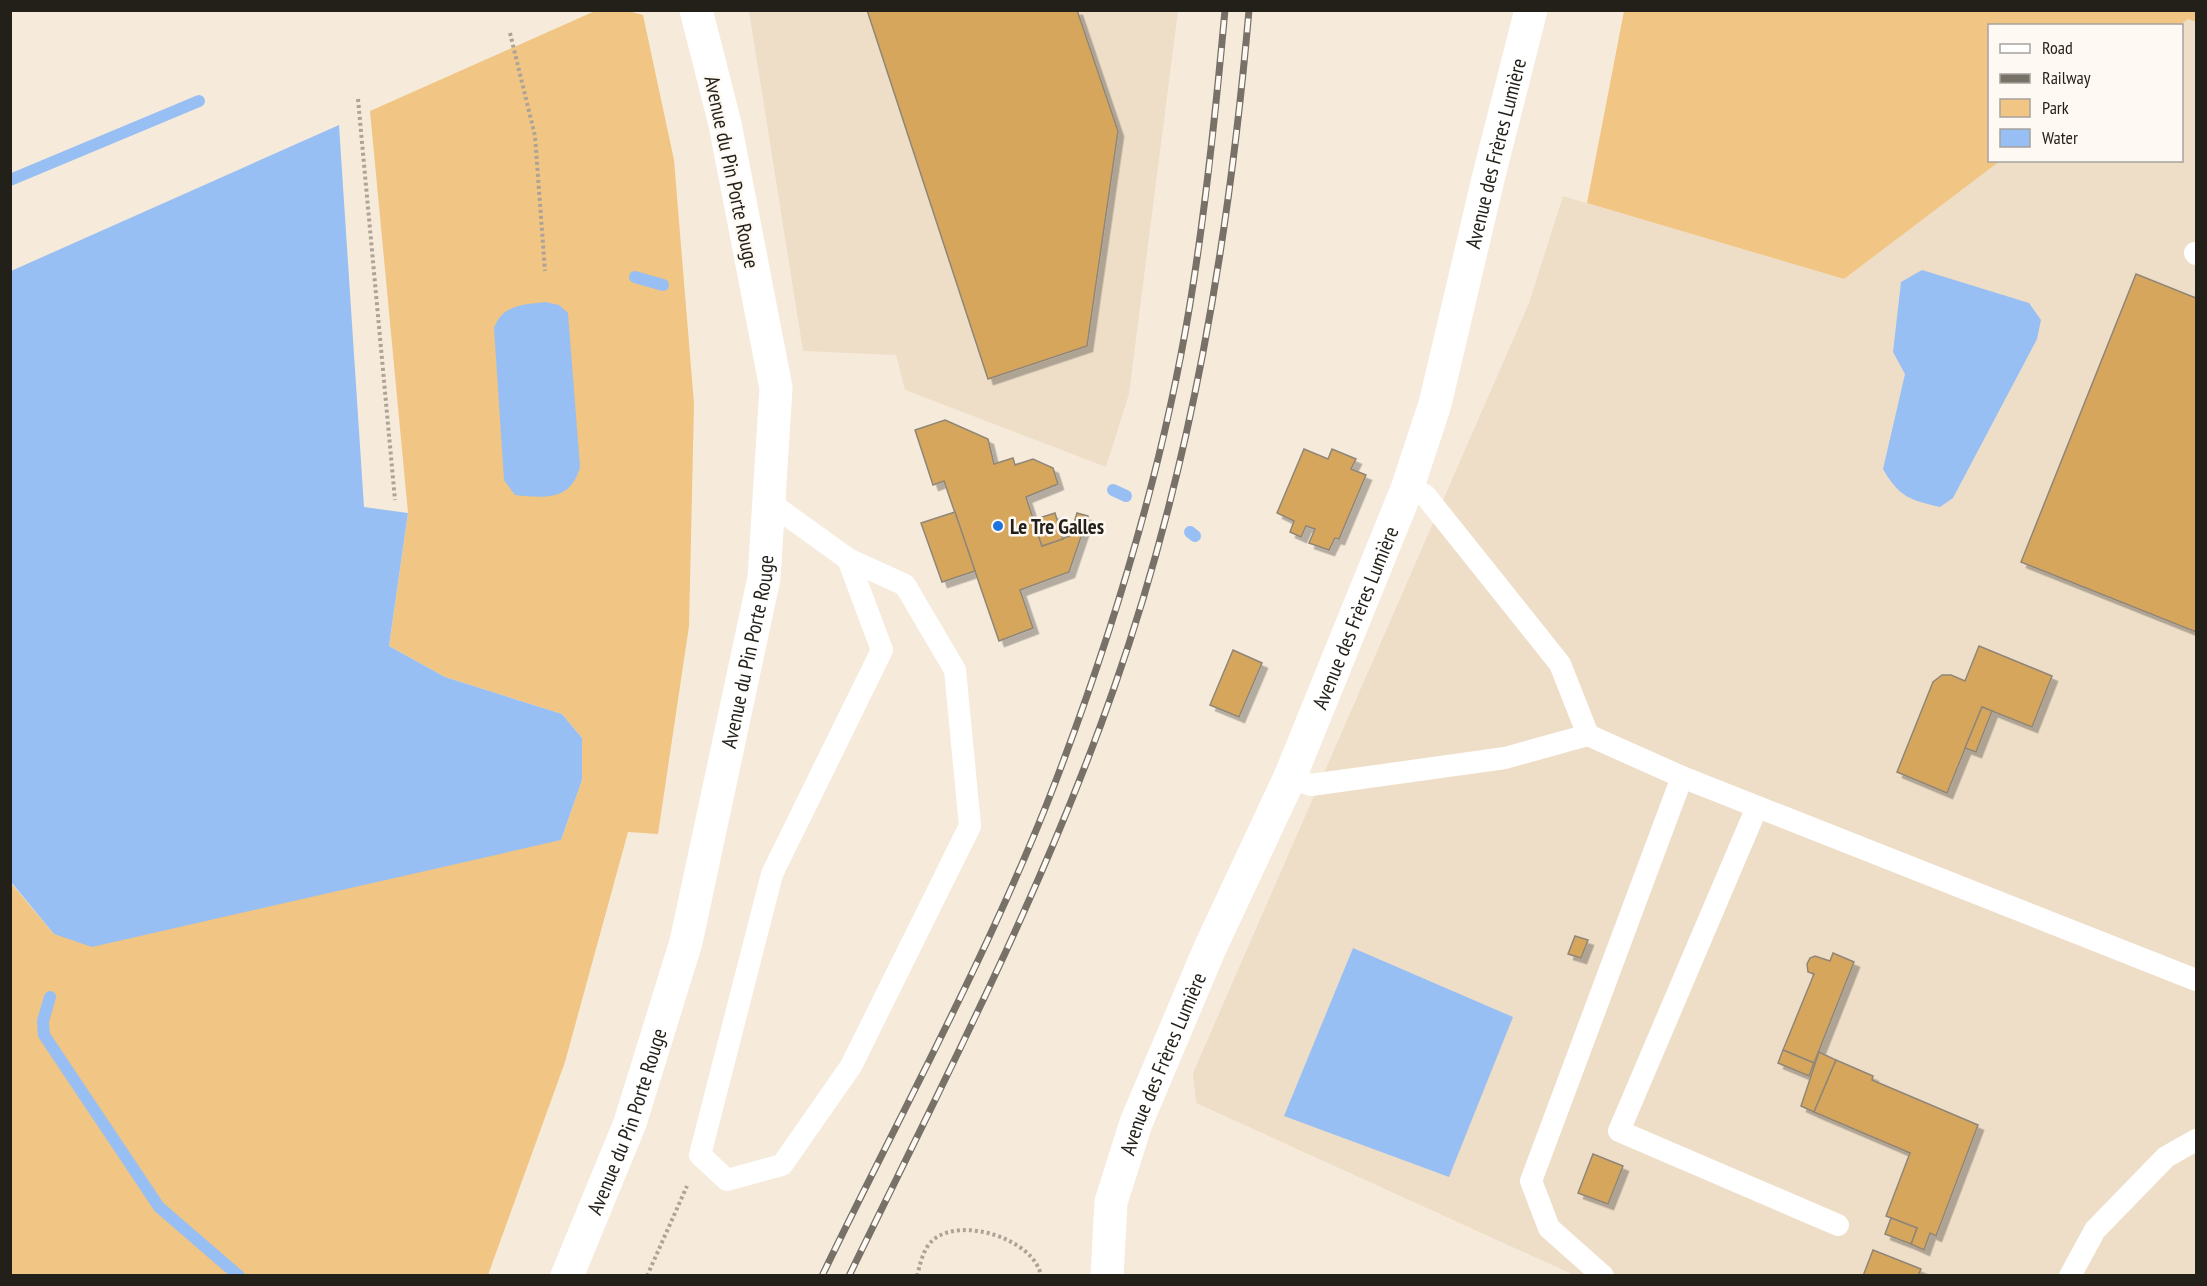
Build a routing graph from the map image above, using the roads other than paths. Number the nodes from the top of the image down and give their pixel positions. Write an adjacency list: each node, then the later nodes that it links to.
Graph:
1 (696, 10): 4 (street, Avenue du Pin Porte Rouge)
2 (1531, 10): 3 (street, Avenue des Frères Lumière)
3 (1407, 489): 6 (lane); 7 (street, Avenue des Frères Lumière)
4 (769, 502): 5 (lane); 13 (street, Avenue du Pin Porte Rouge)
5 (848, 559): 5 (lane)
6 (1588, 735): 7 (lane); 8 (lane)
7 (1290, 777): 14 (street, Avenue des Frères Lumière)
8 (1682, 777): 9 (lane); 15 (lane)
9 (1757, 807): 10 (lane); 12 (lane)
10 (2196, 980)
11 (2196, 1140): 16 (lane)
12 (1838, 1225)
13 (567, 1275)
14 (1107, 1275)
15 (1603, 1275)
16 (2070, 1275)

